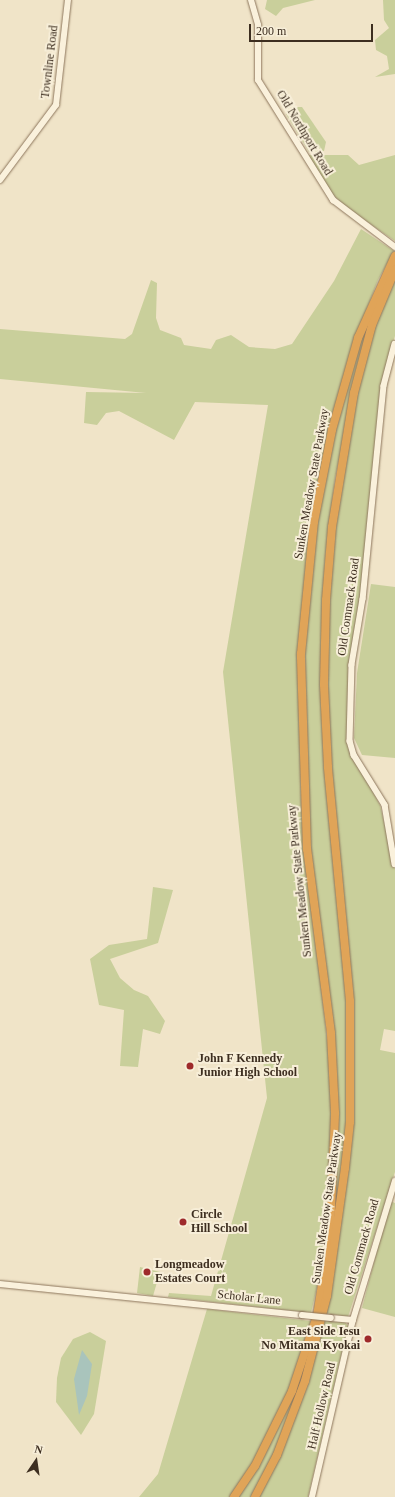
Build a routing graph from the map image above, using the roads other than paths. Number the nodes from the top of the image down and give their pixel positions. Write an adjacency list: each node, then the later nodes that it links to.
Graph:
1 (68, 0): 3 (main road, Townline Road)
2 (251, 0): 4 (main road, Old Northport Road)
3 (0, 180)
4 (395, 247)
5 (395, 256): 12 (highway, Sunken Meadow State Parkway)
6 (395, 270): 13 (highway, Sunken Meadow State Parkway)
7 (395, 344): 8 (street, Old Commack Road)
8 (395, 864)
9 (395, 1181): 11 (street, Old Commack Road)
10 (0, 1284): 11 (street, Scholar Lane, bridge)
11 (353, 1320): 14 (street, Half Hollow Road)
12 (234, 1497)
13 (255, 1497)
14 (312, 1497)

